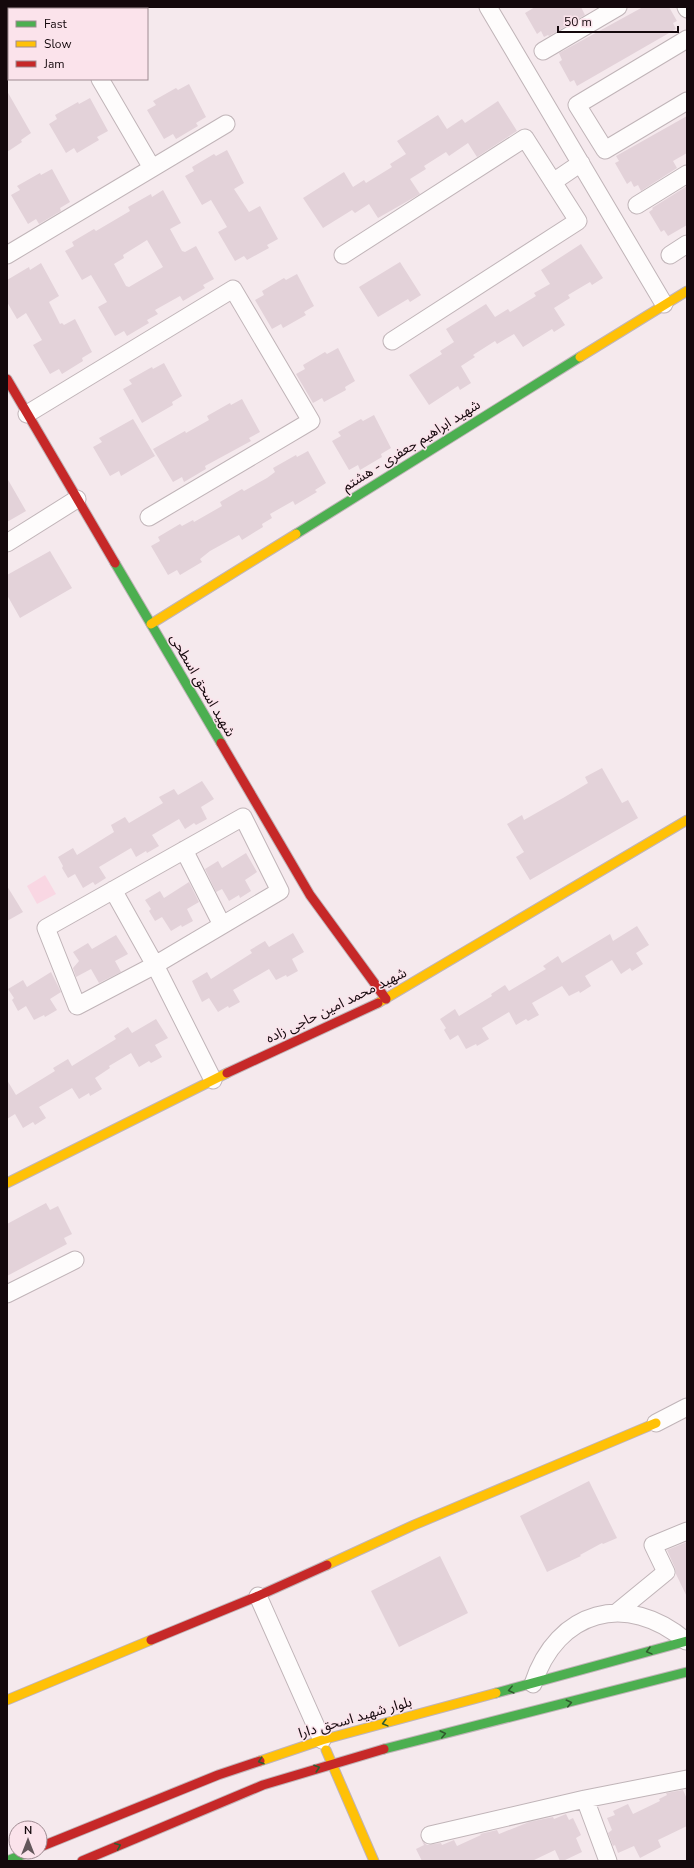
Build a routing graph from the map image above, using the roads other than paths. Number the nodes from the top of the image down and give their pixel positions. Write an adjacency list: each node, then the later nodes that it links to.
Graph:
1 (488, 7): 8 (street)
2 (618, 7): 4 (street)
3 (687, 39): 6 (street)
4 (543, 51)
5 (101, 80): 9 (street)
6 (687, 101)
7 (226, 124): 9 (street)
8 (581, 163): 11 (street); 18 (street)
9 (152, 168): 14 (street)
10 (687, 174): 12 (street)
11 (553, 182): 15 (street); 19 (street)
12 (637, 205)
13 (687, 244): 16 (street)
14 (7, 255)
15 (343, 255)
16 (670, 255)
17 (687, 291): 18 (street, شهید ابراهیم جعفری - هشتم)
18 (664, 304): 25 (street, شهید ابراهیم جعفری - هشتم)
19 (392, 341)
20 (7, 380): 21 (street, شهید اسحق اسطحی)
21 (27, 414): 22 (street, شهید اسحق اسطحی); 23 (street)
22 (77, 499): 24 (street); 25 (street, شهید اسحق اسطحی)
23 (149, 517)
24 (7, 543)
25 (151, 624): 31 (street, شهید اسحق اسطحی)
26 (687, 820): 31 (street, شهید محمد امین حاجی زاده)
27 (184, 850): 28 (street); 29 (street); 29 (street)
28 (113, 890): 30 (street); 30 (street)
29 (222, 925): 30 (street)
30 (155, 965): 32 (street)
31 (386, 999): 32 (street, شهید محمد امین حاجی زاده)
32 (212, 1080): 33 (street, شهید محمد امین حاجی زاده)
33 (7, 1183)
34 (75, 1260): 35 (street)
35 (7, 1294)
36 (687, 1407): 37 (street)
37 (656, 1423): 39 (street)
38 (687, 1531): 40 (street)
39 (258, 1596): 44 (street); 45 (street)
40 (616, 1613): 41 (street); 43 (street)
41 (686, 1641): 43 (street, بلوار شهید اسحق دارا, one-way to 43)
42 (687, 1672): 46 (street, one-way to 42)
43 (533, 1684): 45 (street, بلوار شهید اسحق دارا, one-way to 45)
44 (7, 1700)
45 (322, 1740): 46 (street); 50 (street, بلوار شهید اسحق دارا, one-way to 50)
46 (332, 1763): 51 (street, one-way to 46); 52 (street)
47 (687, 1779): 48 (street)
48 (584, 1799): 49 (street); 53 (street)
49 (430, 1835)
50 (48, 1844)
51 (82, 1861)
52 (374, 1861)
53 (608, 1861)

